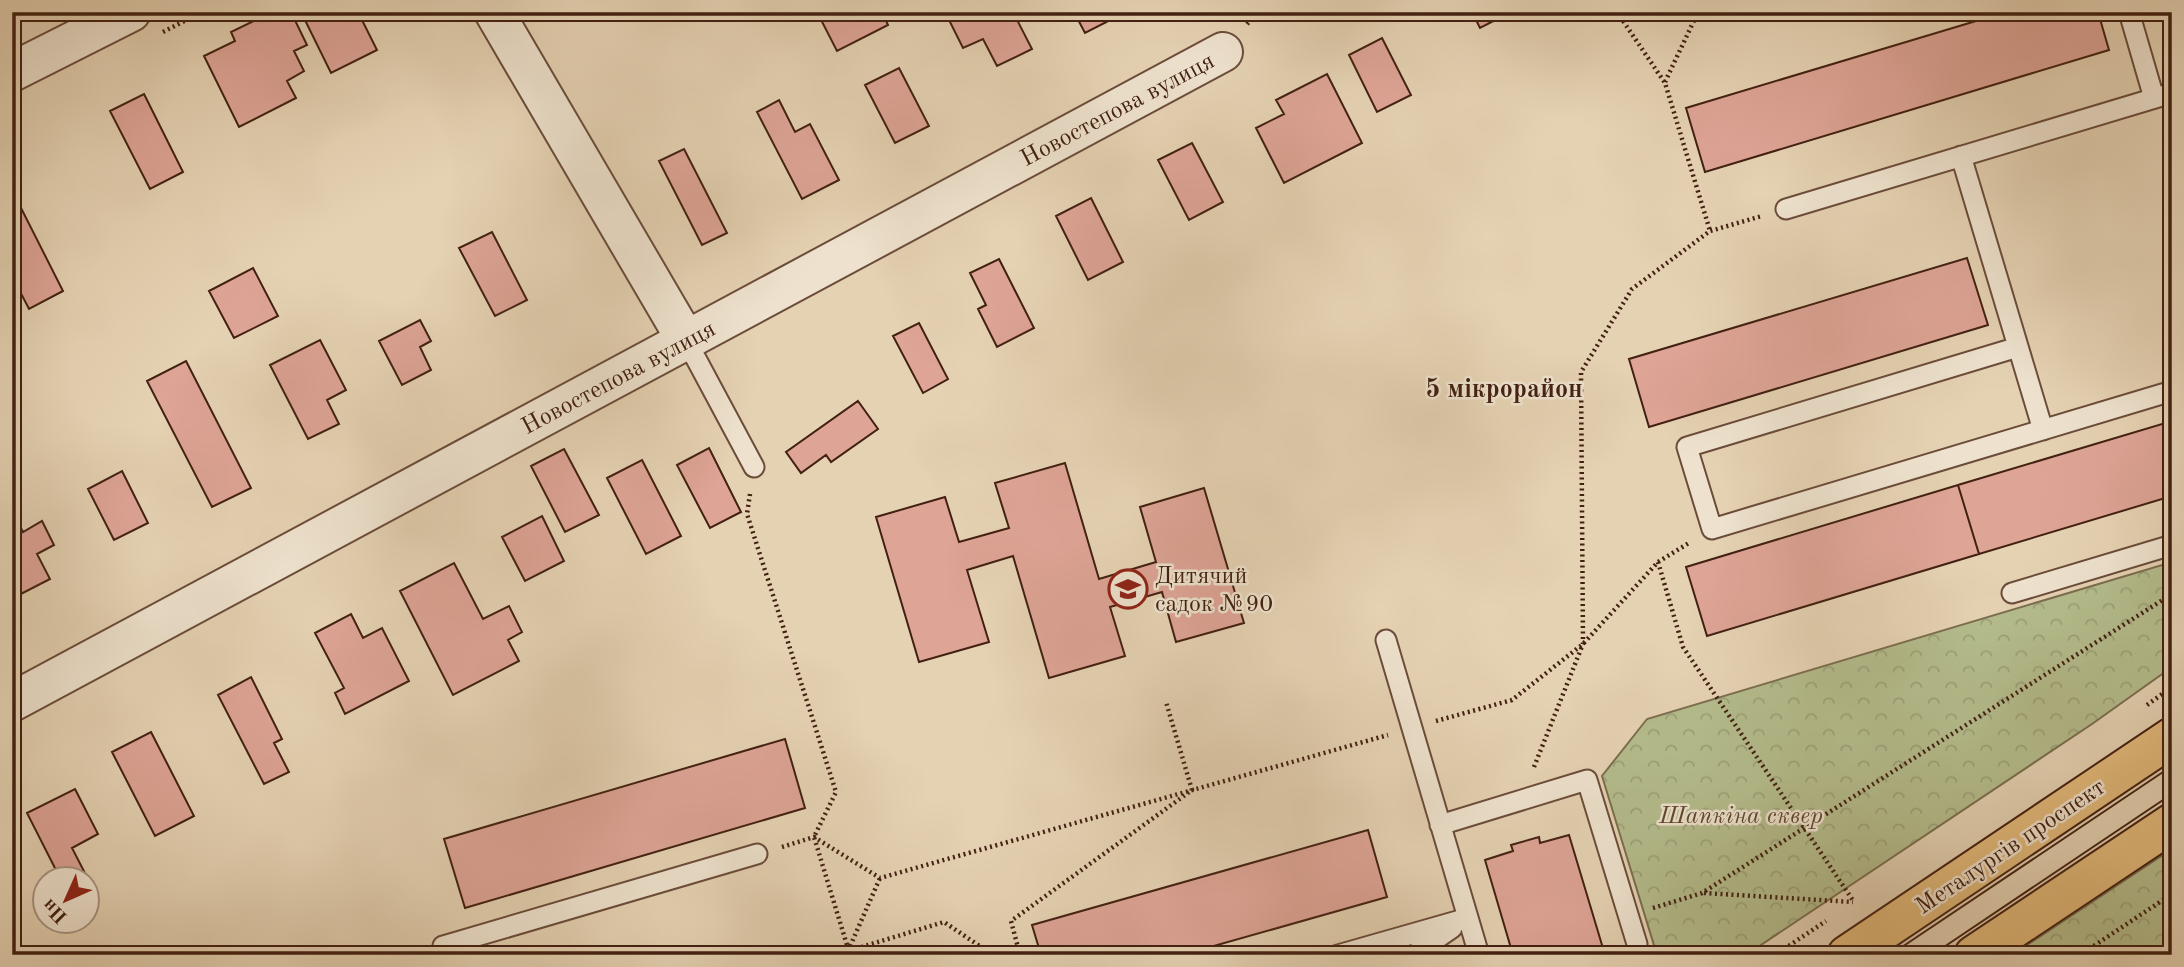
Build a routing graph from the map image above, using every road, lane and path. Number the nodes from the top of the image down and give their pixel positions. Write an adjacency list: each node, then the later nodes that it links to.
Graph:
1 (131, 12): 7 (street)
2 (494, 12): 13 (street)
3 (1617, 12): 8 (path)
4 (1698, 12): 8 (path)
5 (2129, 12): 9 (lane)
6 (1223, 52): 13 (street, Новостепова вулиця)
7 (12, 72)
8 (1665, 82): 12 (path)
9 (2163, 96): 10 (lane)
10 (1961, 156): 11 (lane); 14 (lane)
11 (1786, 209): 12 (path)
12 (1710, 231): 25 (path)
13 (686, 340): 17 (lane); 26 (street, Новостепова вулиця)
14 (2018, 347): 16 (lane); 19 (lane)
15 (2172, 391): 16 (lane)
16 (2043, 430): 19 (lane)
17 (754, 467)
18 (747, 514): 35 (path)
19 (1712, 529): 21 (path)
20 (2172, 545): 22 (lane)
21 (1658, 562): 25 (path); 34 (path)
22 (2012, 593)
23 (2172, 594): 34 (path)
24 (1386, 640): 28 (lane)
25 (1583, 644): 28 (path); 31 (path)
26 (12, 702)
27 (1166, 702): 30 (path)
28 (1412, 728): 30 (path); 33 (lane)
29 (2172, 737): 51 (main road, Металургів проспект)
30 (1192, 790): 37 (path); 47 (path)
31 (1521, 800): 33 (lane); 40 (lane)
32 (2172, 823): 52 (main road)
33 (1440, 825): 41 (lane)
34 (1804, 828): 38 (path); 38 (path)
35 (814, 837): 37 (path); 43 (path)
36 (757, 854): 44 (lane)
37 (880, 878): 43 (path)
38 (1702, 893): 40 (path)
39 (2172, 894): 53 (path)
40 (1628, 915): 42 (lane)
41 (1468, 918): 48 (lane); 49 (lane); 50 (lane)
42 (1637, 944)
43 (849, 953): 45 (path); 46 (path)
44 (446, 955)
45 (835, 955)
46 (993, 955)
47 (1020, 955)
48 (1338, 955)
49 (1413, 955)
50 (1479, 955)
51 (1847, 955)
52 (1974, 955)
53 (2080, 955)

